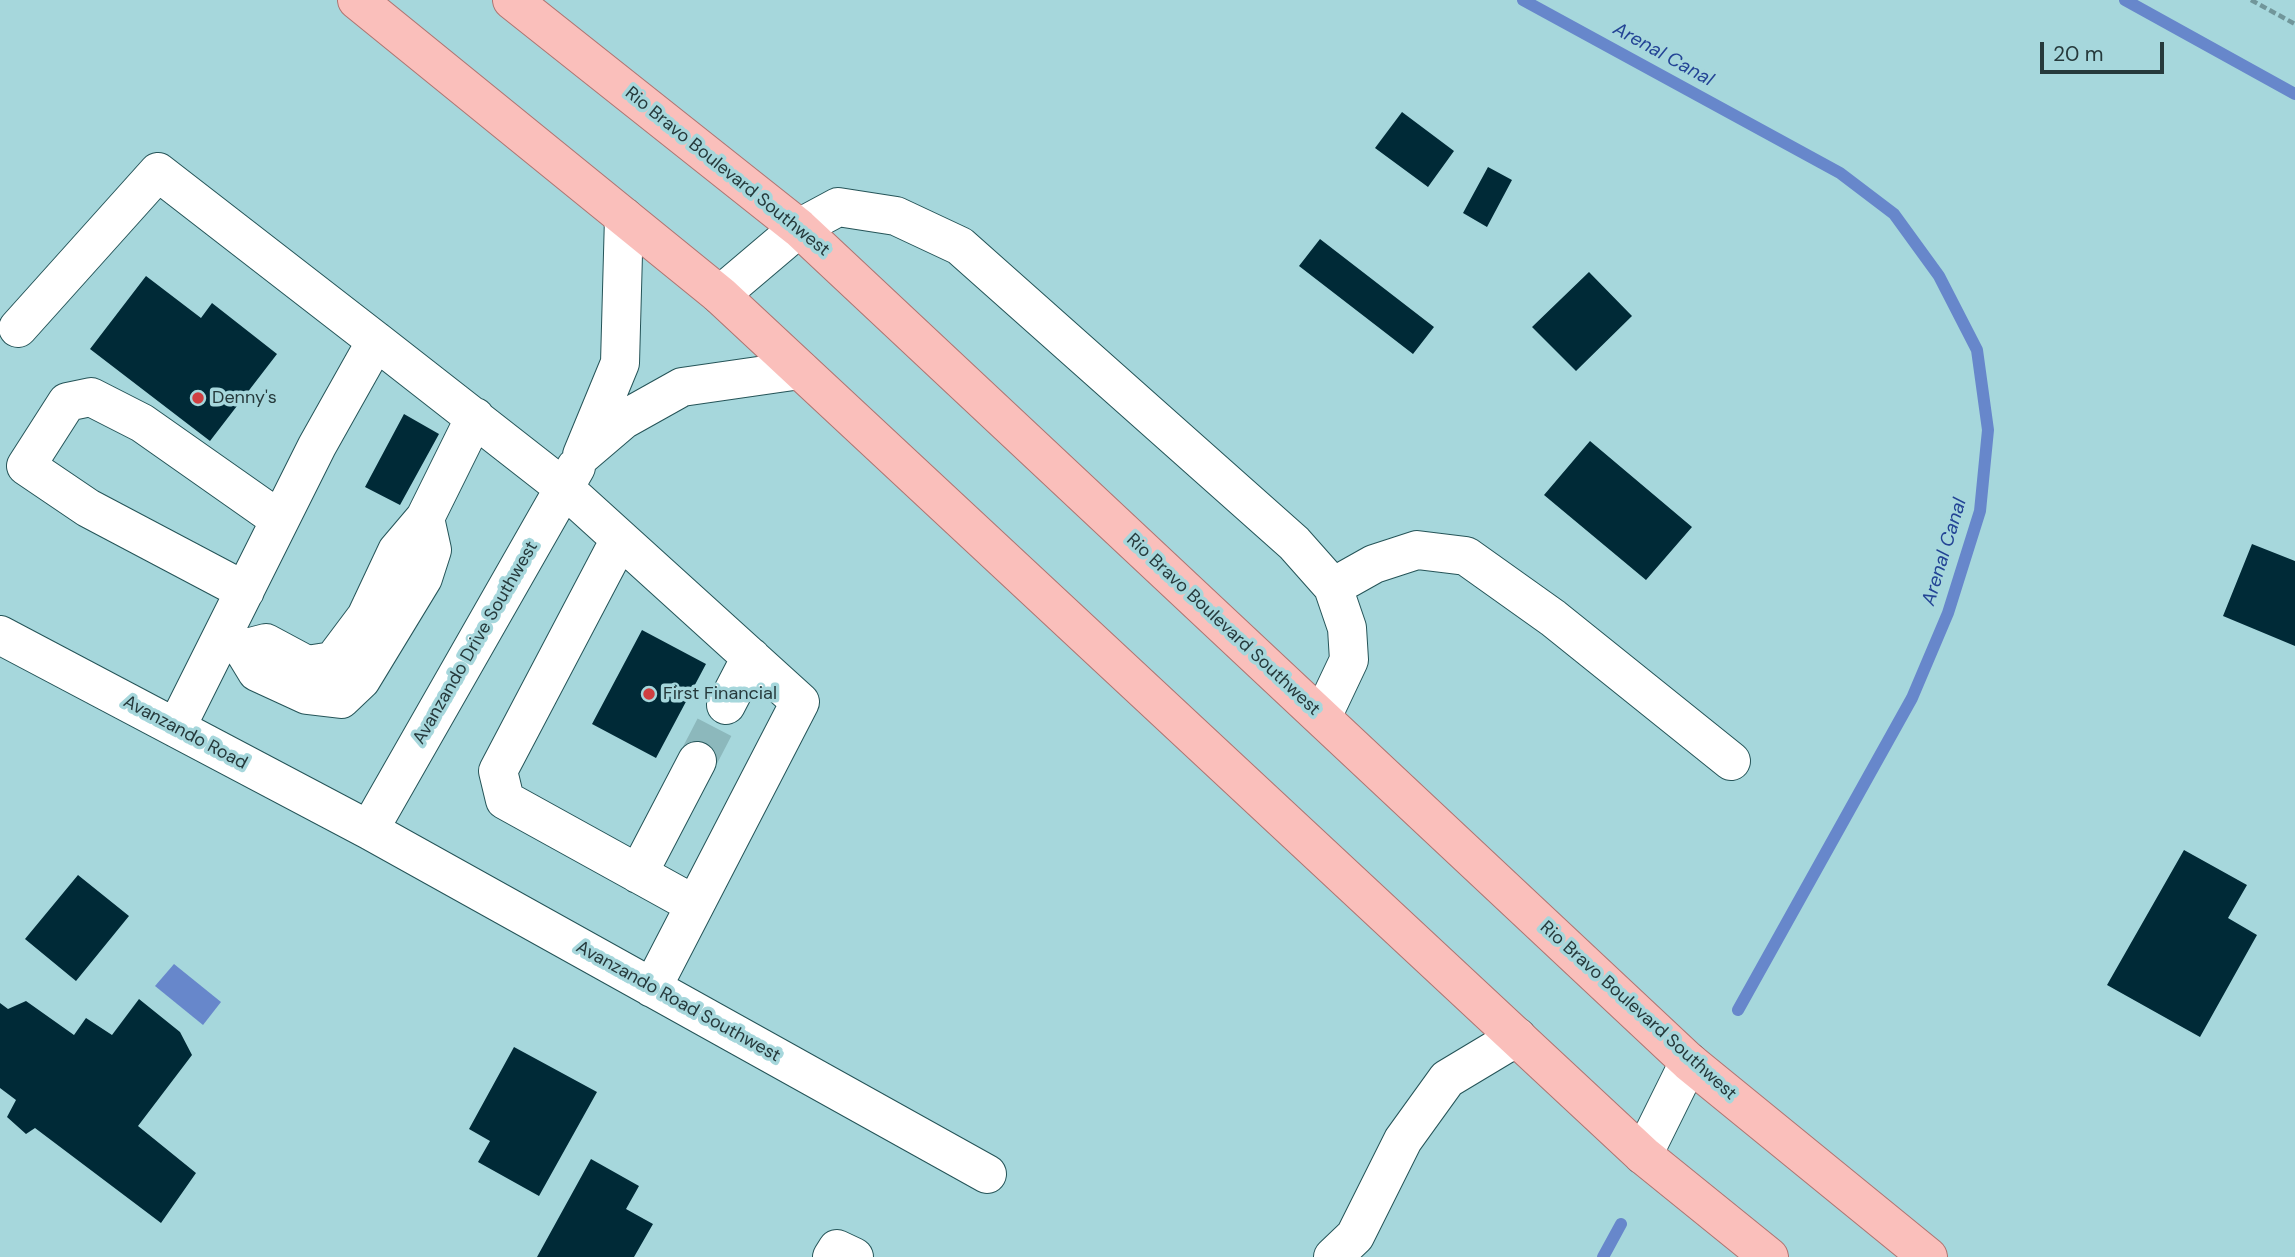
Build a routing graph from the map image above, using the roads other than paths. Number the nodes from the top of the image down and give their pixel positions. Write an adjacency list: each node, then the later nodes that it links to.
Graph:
1 (357, 0): 3 (main road)
2 (512, 0): 4 (main road, Rio Bravo Boulevard Southwest)
3 (624, 216): 5 (main road); 10 (street)
4 (799, 228): 5 (street); 14 (street); 20 (main road, Rio Bravo Boulevard Southwest)
5 (720, 295): 8 (main road)
6 (18, 328): 7 (street)
7 (376, 341): 9 (street); 12 (street)
8 (800, 370): 10 (street); 28 (main road)
9 (475, 416): 11 (street); 17 (street)
10 (582, 455): 11 (street, Avanzando Drive Southwest)
11 (564, 488): 13 (street); 24 (street, Avanzando Drive Southwest)
12 (280, 520): 15 (street); 15 (street)
13 (620, 539): 18 (street); 25 (street)
14 (1333, 587): 20 (street); 23 (street)
15 (245, 591): 17 (street)
16 (0, 635): 21 (street, Avanzando Road)
17 (233, 643): 21 (street)
18 (751, 657): 19 (street); 26 (street)
19 (726, 705)
20 (1322, 718): 29 (main road, Rio Bravo Boulevard Southwest)
21 (176, 729): 24 (street, Avanzando Road)
22 (697, 761): 25 (street)
23 (1731, 761)
24 (369, 830): 27 (street, Avanzando Road Southwest)
25 (638, 874): 26 (street)
26 (695, 905): 27 (street)
27 (652, 988): 31 (street, Avanzando Road Southwest)
28 (1517, 1037): 30 (main road); 34 (street)
29 (1689, 1062): 30 (street); 36 (main road, Rio Bravo Boulevard Southwest)
30 (1643, 1155): 35 (main road)
31 (987, 1174)
32 (832, 1257): 33 (street)
33 (854, 1257)
34 (1333, 1257)
35 (1769, 1257)
36 (1927, 1257)

